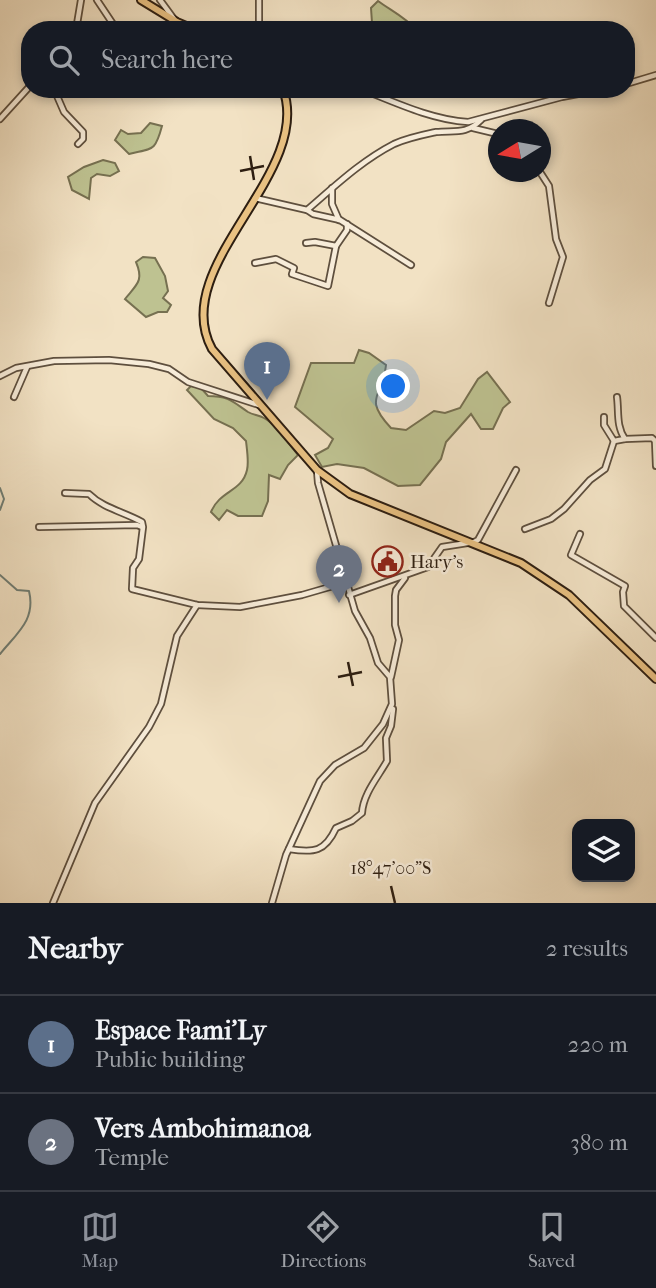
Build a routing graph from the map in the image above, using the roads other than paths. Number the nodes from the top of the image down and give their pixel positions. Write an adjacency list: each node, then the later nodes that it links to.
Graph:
1 (82, 0): 6 (street)
2 (97, 0): 7 (street)
3 (141, 0): 8 (main road)
4 (159, 0): 9 (street)
5 (259, 0): 10 (street)
6 (78, 21)
7 (111, 21)
8 (175, 21)
9 (176, 21)
10 (259, 21)
11 (656, 75): 12 (street)
12 (635, 81)
13 (21, 96): 18 (street)
14 (58, 98): 22 (street)
15 (286, 98): 25 (main road)
16 (385, 98): 19 (street)
17 (558, 98): 19 (street)
18 (0, 119)
19 (481, 120): 20 (street)
20 (473, 128): 21 (street); 24 (street)
21 (488, 131)
22 (78, 144)
23 (546, 182): 33 (street)
24 (332, 188): 26 (street); 27 (street)
25 (255, 198): 26 (street); 38 (main road)
26 (307, 210): 27 (street)
27 (340, 220): 28 (street)
28 (347, 225): 30 (street); 32 (street)
29 (306, 243): 30 (street)
30 (336, 246): 31 (street)
31 (255, 263)
32 (411, 265)
33 (549, 303)
34 (27, 366): 35 (street); 36 (street); 38 (street)
35 (0, 376)
36 (14, 397)
37 (617, 397): 40 (street)
38 (264, 406): 43 (main road)
39 (604, 417): 41 (street)
40 (625, 439): 41 (street); 42 (street)
41 (614, 441): 48 (street)
42 (656, 466)
43 (317, 470): 50 (main road); 52 (street)
44 (516, 470): 50 (street)
45 (65, 493): 47 (street)
46 (39, 527): 47 (street)
47 (143, 527): 54 (street)
48 (524, 529)
49 (580, 534): 55 (street)
50 (474, 542): 51 (street); 57 (main road)
51 (409, 575): 53 (street); 56 (street)
52 (347, 582): 53 (street); 54 (street)
53 (349, 595): 56 (street)
54 (197, 604): 60 (street)
55 (656, 638)
56 (390, 677): 59 (street)
57 (656, 679)
58 (393, 709): 59 (street)
59 (289, 849): 61 (street)
60 (53, 903)
61 (272, 903)

